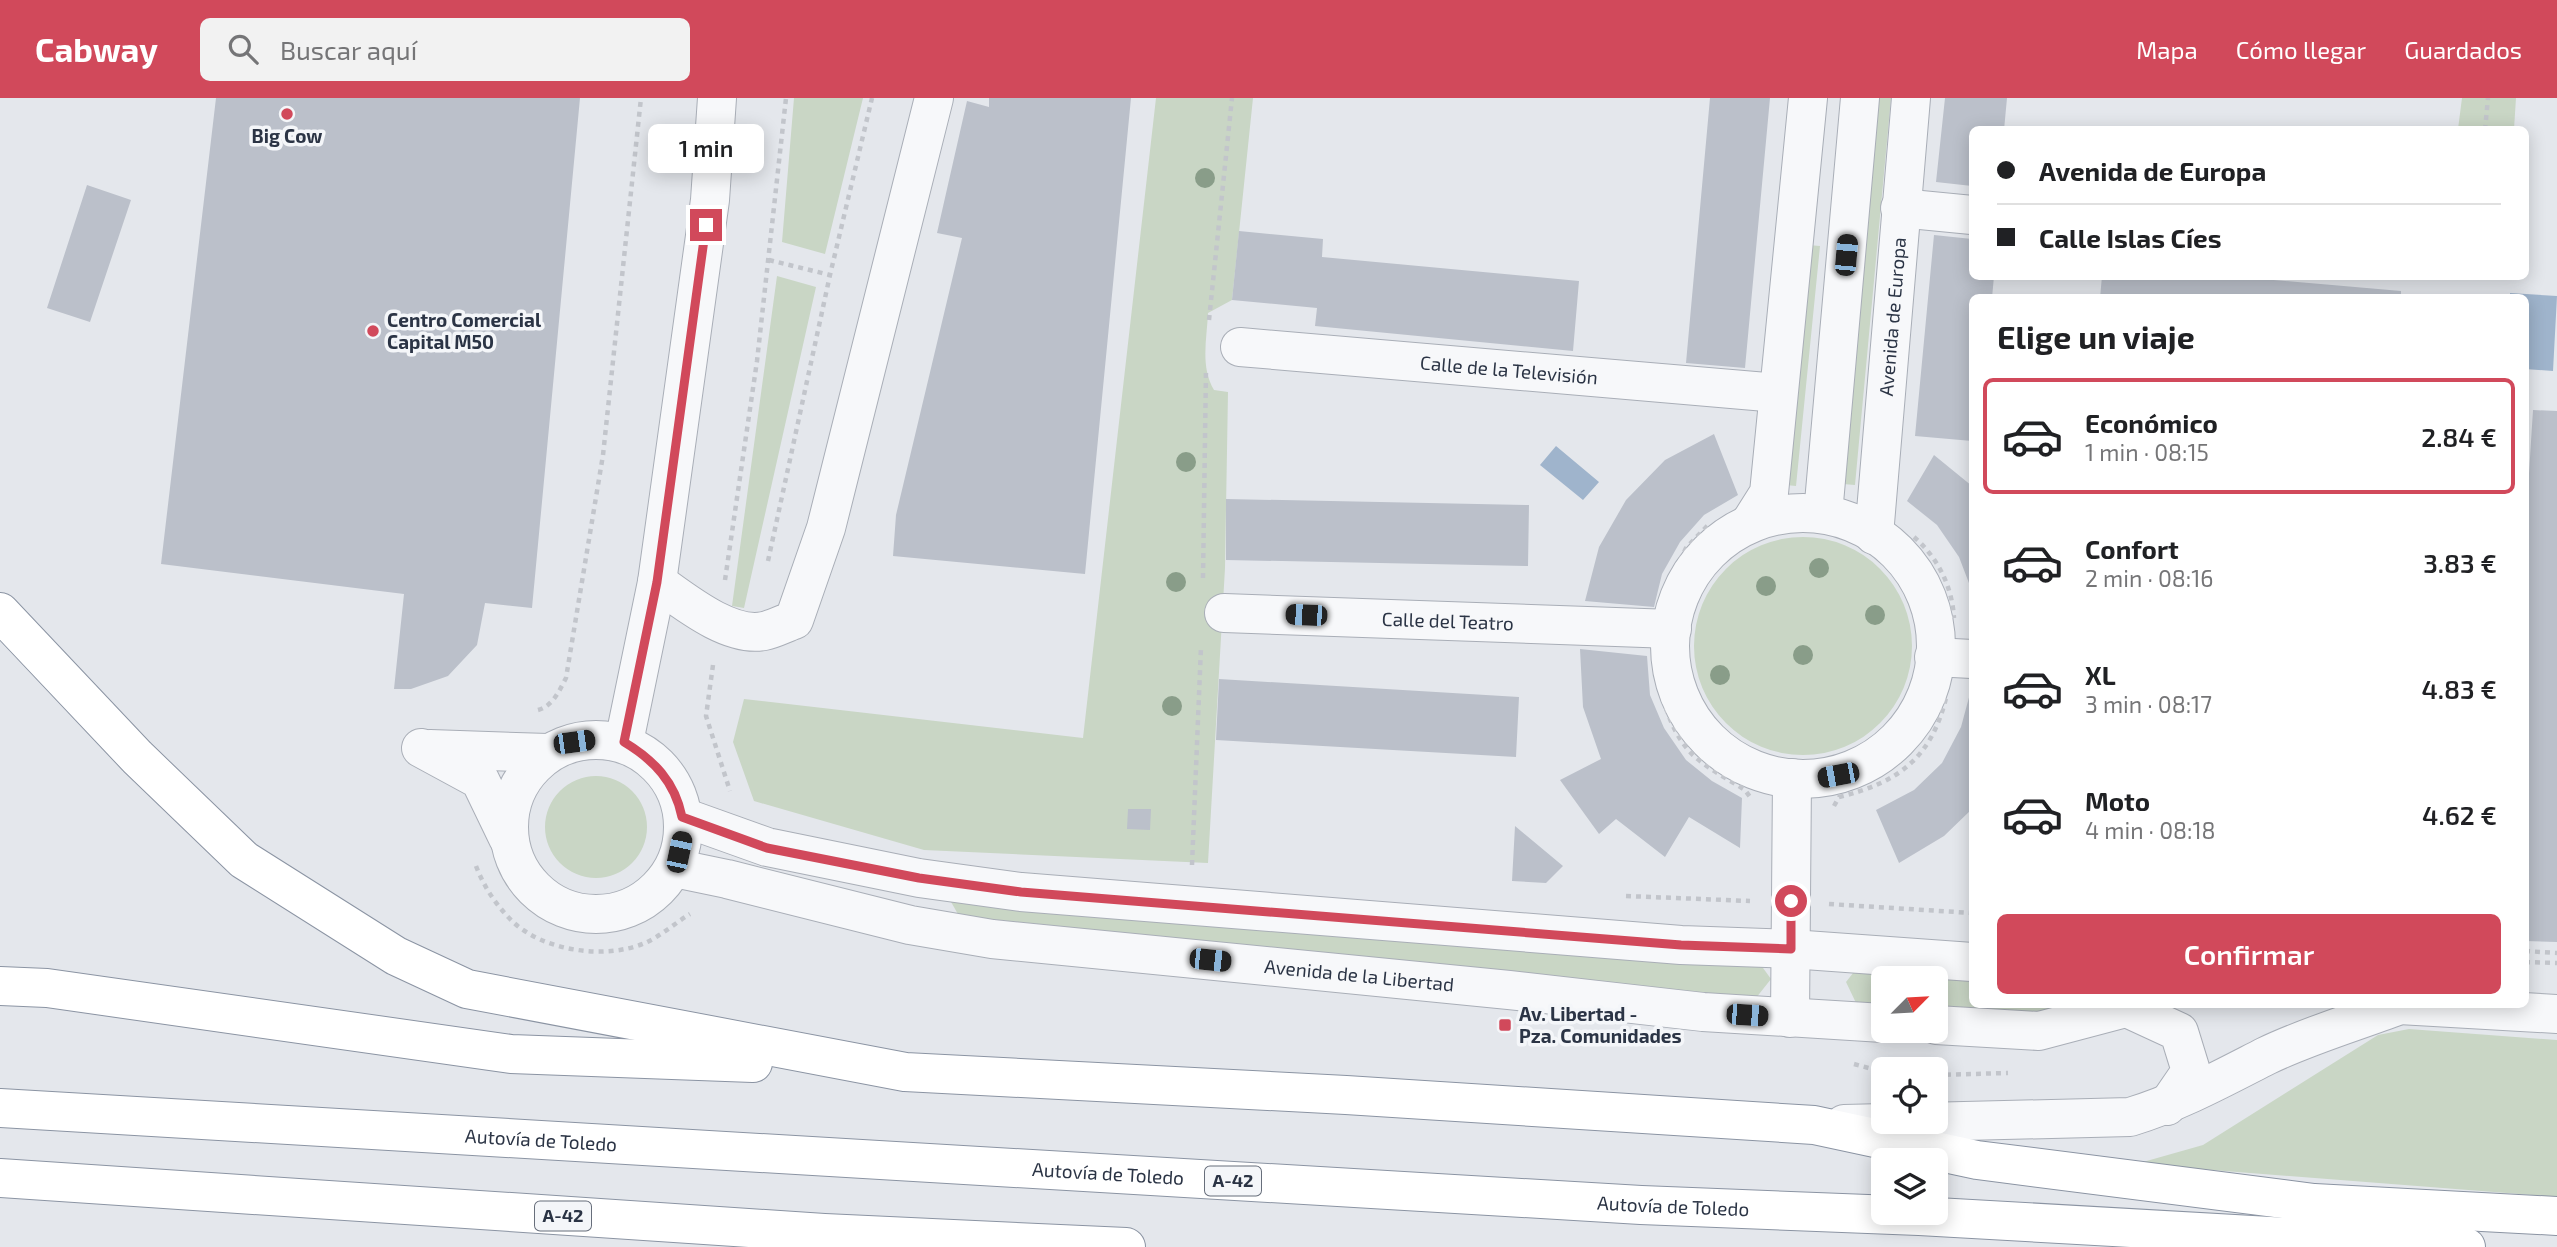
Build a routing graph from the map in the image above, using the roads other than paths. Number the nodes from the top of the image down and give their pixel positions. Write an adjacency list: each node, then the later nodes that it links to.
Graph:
1 (717, 98): 15 (street)
2 (934, 98): 15 (street)
3 (1808, 98): 9 (street)
4 (1860, 98): 6 (street)
5 (1912, 98): 7 (street, Avenida de Europa)
6 (1852, 179): 9 (street); 12 (street)
7 (1900, 208): 8 (street); 14 (street, Avenida de Europa)
8 (1969, 215)
9 (1795, 225): 11 (street)
10 (1218, 346): 11 (street, Calle de la Televisión)
11 (1778, 393): 13 (street)
12 (1823, 514): 13 (street); 14 (street)
13 (1750, 523): 18 (street)
14 (1874, 535): 19 (street)
15 (657, 582): 21 (street)
16 (0, 612): 38 (highway)
17 (1209, 614): 18 (street, Calle del Teatro)
18 (1672, 629): 23 (street)
19 (1934, 657): 20 (street); 23 (street)
20 (1969, 659)
21 (624, 742): 22 (street); 24 (street)
22 (548, 753): 25 (street); 25 (street)
23 (1792, 778): 27 (street)
24 (682, 817): 26 (street); 27 (street)
25 (508, 838): 26 (street)
26 (674, 868): 35 (street, Avenida de la Libertad)
27 (1791, 949): 28 (street); 35 (street)
28 (1969, 962)
29 (0, 986): 38 (highway)
30 (2126, 1008): 37 (street)
31 (2137, 1008): 39 (street)
32 (2383, 1008): 39 (street)
33 (2446, 1008): 34 (street)
34 (2557, 1014)
35 (1790, 1018): 36 (street, Avenida de la Libertad)
36 (1871, 1022)
37 (1948, 1027)
38 (877, 1068): 41 (highway)
39 (2168, 1105): 41 (street)
40 (0, 1108): 45 (highway, Autovía de Toledo / A-42)
41 (1815, 1125): 43 (highway)
42 (0, 1178): 44 (highway, A-42)
43 (2557, 1216)
44 (1126, 1247)
45 (2466, 1247)

